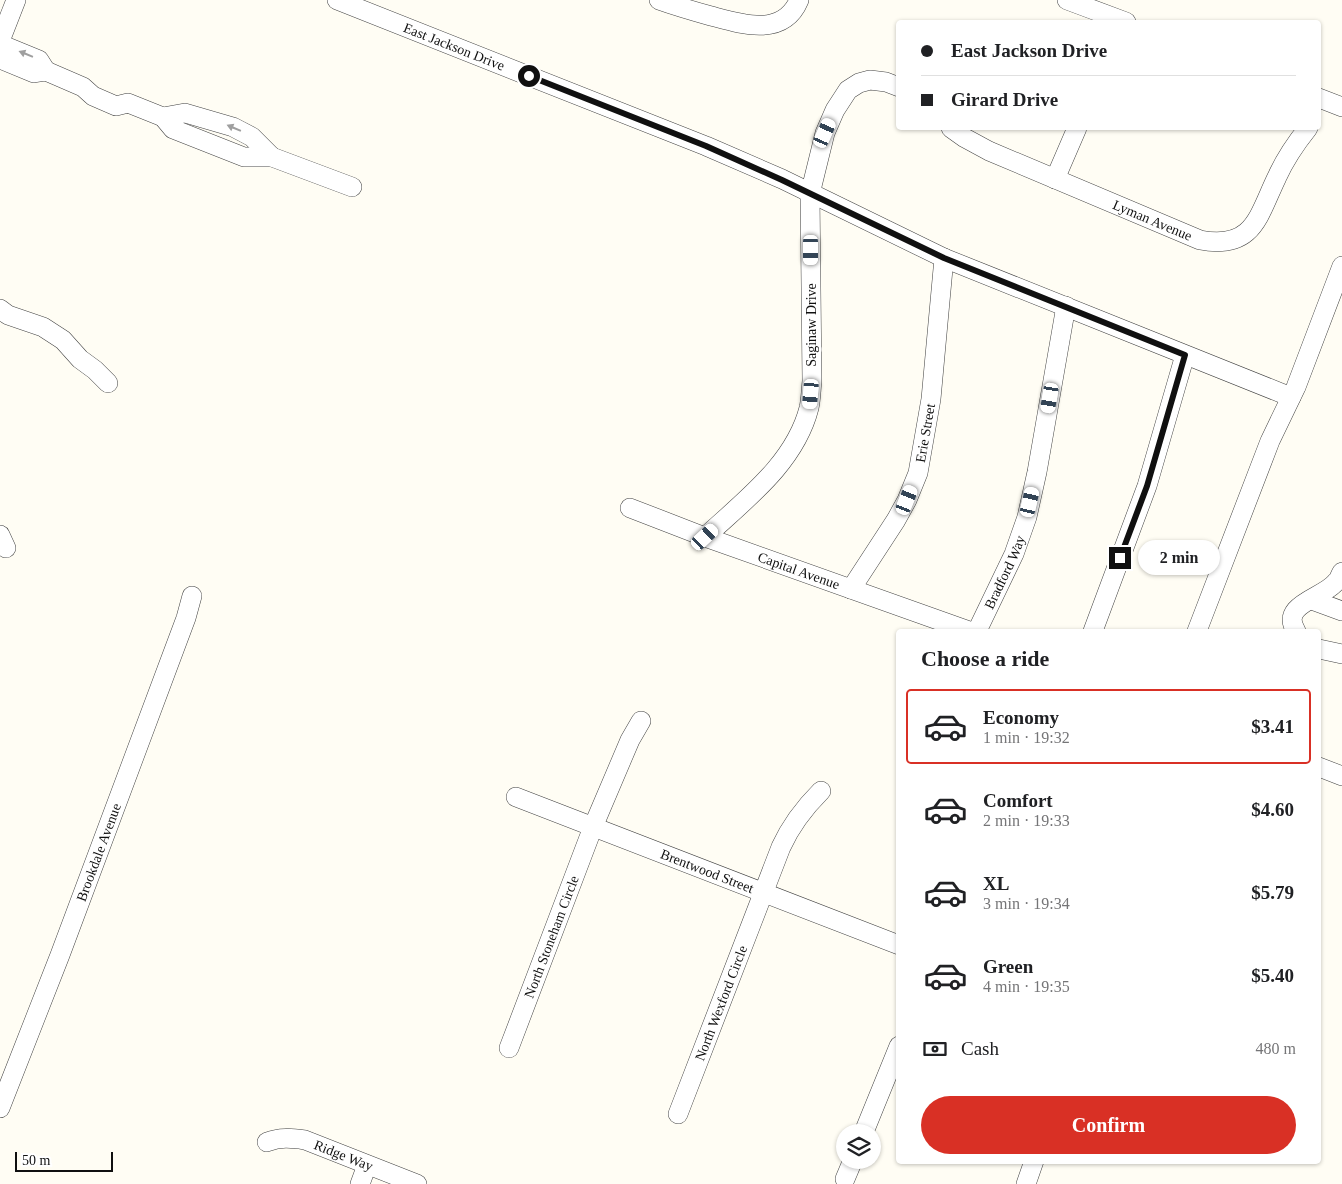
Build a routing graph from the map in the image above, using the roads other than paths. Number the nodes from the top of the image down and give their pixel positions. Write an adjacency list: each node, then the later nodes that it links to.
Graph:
1 (16, 0): 7 (street)
2 (337, 0): 16 (street, East Jackson Drive)
3 (659, 0): 4 (street)
4 (799, 0)
5 (1067, 0): 6 (street)
6 (1117, 20)
7 (0, 42): 9 (street, one-way to 7)
8 (0, 59): 9 (street)
9 (46, 71): 15 (street)
10 (896, 86): 16 (street)
11 (954, 130): 14 (street, Lyman Avenue)
12 (1076, 130): 14 (street)
13 (1307, 130): 14 (street, Lyman Avenue)
14 (1055, 179)
15 (352, 187)
16 (810, 194): 17 (street, East Jackson Drive); 25 (street, Saginaw Drive)
17 (944, 258): 19 (street, East Jackson Drive); 27 (street, Erie Street)
18 (1342, 266): 23 (street)
19 (1066, 306): 21 (street, East Jackson Drive); 32 (street, Bradford Way)
20 (0, 309): 22 (street)
21 (1185, 355): 23 (street, East Jackson Drive); 33 (street)
22 (108, 384)
23 (1291, 397): 34 (street)
24 (630, 508): 25 (street, Capital Avenue)
25 (705, 537): 27 (street, Capital Avenue)
26 (1342, 572): 29 (street)
27 (851, 589): 31 (street, Capital Avenue)
28 (192, 596): 48 (street, Brookdale Avenue)
29 (1312, 600): 30 (street); 35 (street)
30 (1342, 611)
31 (963, 629)
32 (978, 629)
33 (1094, 629)
34 (1198, 629)
35 (1295, 629)
36 (1321, 649): 37 (street)
37 (1342, 654)
38 (641, 721): 43 (street, North Stoneham Circle)
39 (1321, 768): 40 (street)
40 (1342, 776)
41 (821, 791): 44 (street, North Wexford Circle)
42 (516, 797): 43 (street, Brentwood Street)
43 (593, 827): 44 (street, Brentwood Street); 46 (street, North Stoneham Circle)
44 (763, 893): 45 (street, Brentwood Street); 49 (street, North Wexford Circle)
45 (896, 944)
46 (509, 1048)
47 (896, 1053): 50 (street)
48 (0, 1108)
49 (678, 1114)
50 (867, 1124)
51 (267, 1142): 53 (street, Ridge Way)
52 (1033, 1164): 58 (street)
53 (367, 1165): 56 (street); 57 (street, Ridge Way)
54 (849, 1169): 55 (street)
55 (845, 1180)
56 (360, 1184)
57 (418, 1184)
58 (1026, 1184)

